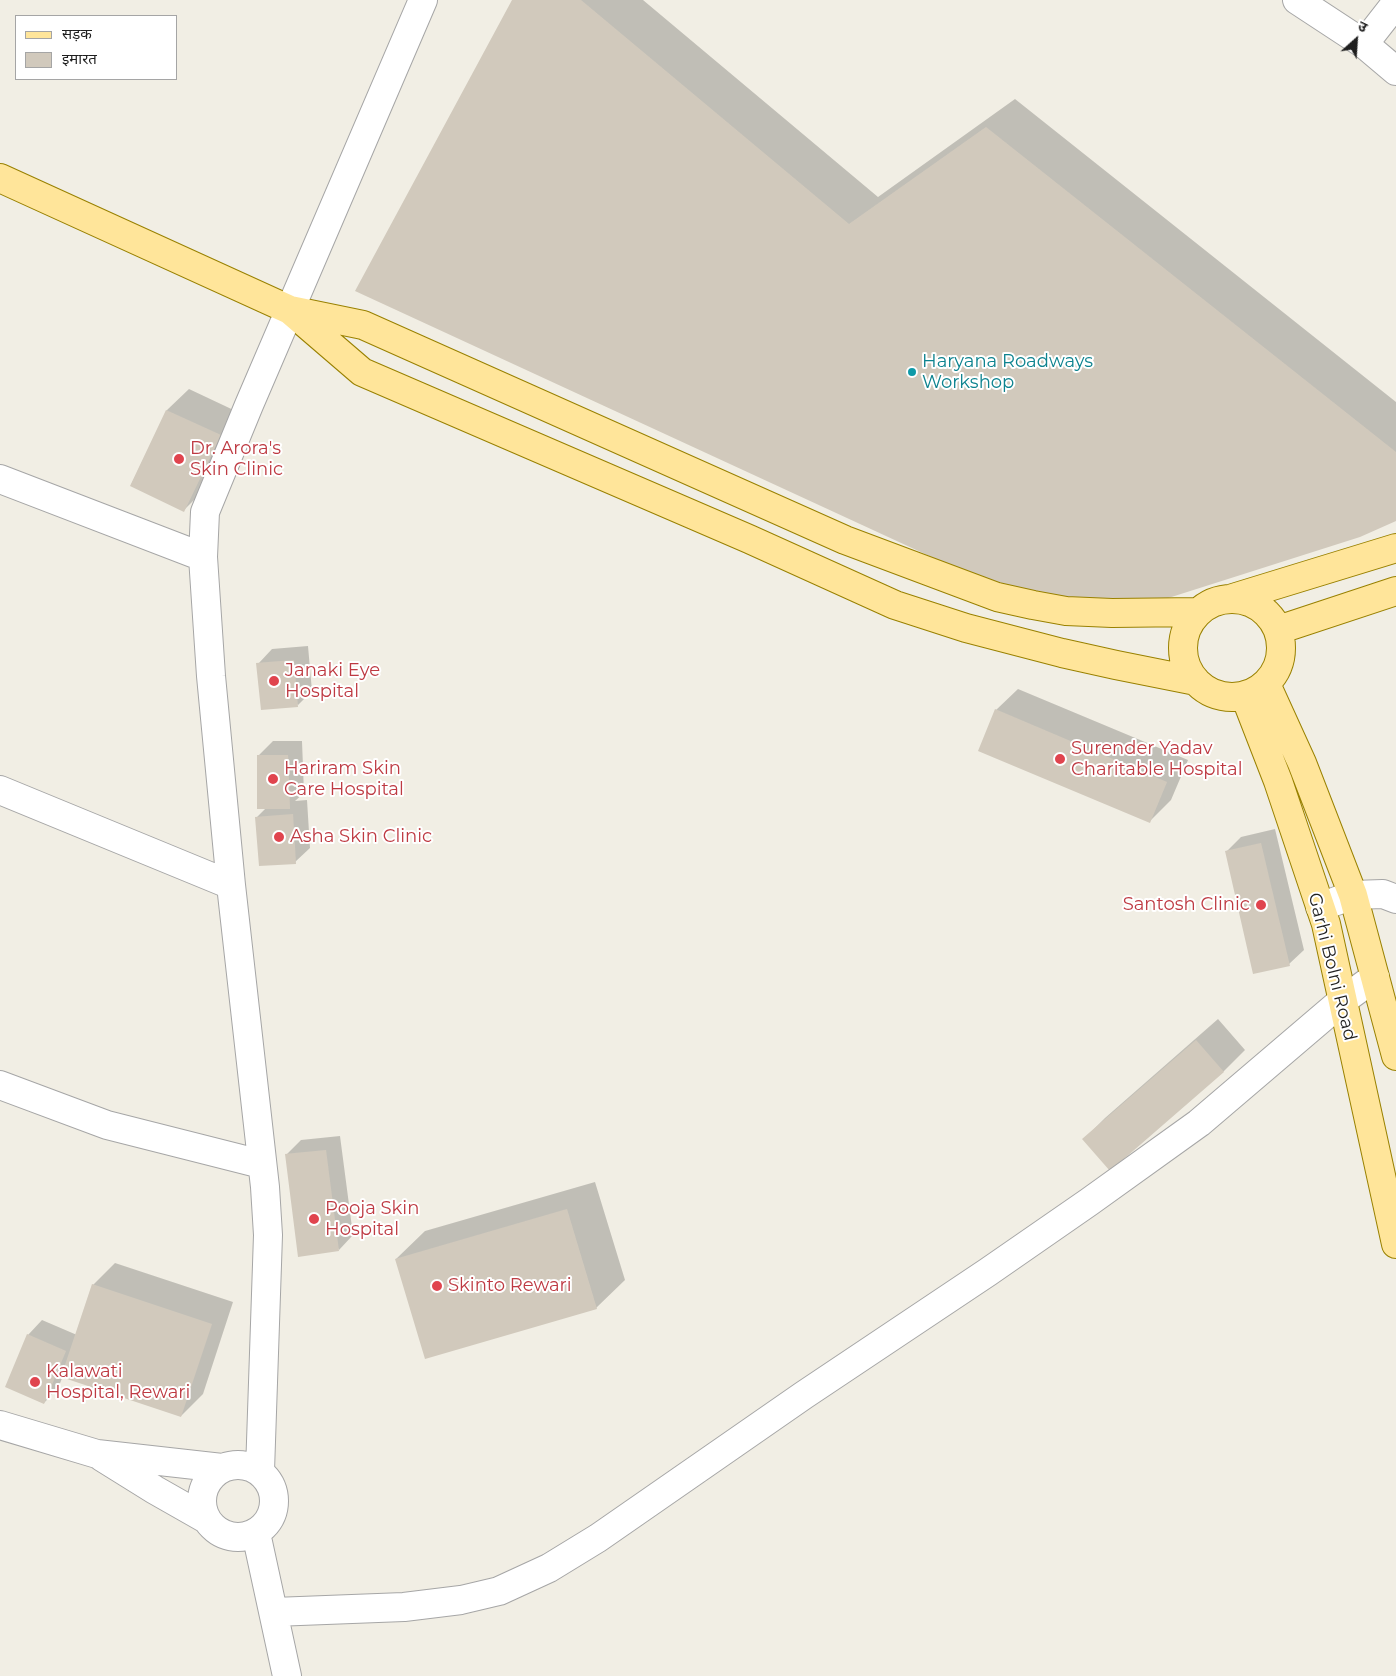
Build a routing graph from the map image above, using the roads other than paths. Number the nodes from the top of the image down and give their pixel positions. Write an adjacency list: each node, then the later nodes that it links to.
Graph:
1 (423, 0): 7 (street)
2 (1297, 0): 4 (street)
3 (1396, 3): 4 (street)
4 (1364, 44): 5 (street)
5 (1396, 71)
6 (0, 178): 7 (main road)
7 (290, 310): 10 (street); 13 (main road); 15 (main road)
8 (0, 479): 10 (street)
9 (1396, 548): 12 (main road)
10 (203, 556): 18 (street)
11 (1396, 591): 14 (main road)
12 (1233, 598): 13 (main road); 14 (main road)
13 (1198, 612): 15 (main road)
14 (1278, 630): 16 (main road)
15 (1196, 681): 16 (main road)
16 (1256, 690): 19 (main road, Garhi Bolni Road); 21 (main road, Garhi Bolni Road)
17 (0, 790): 18 (street)
18 (231, 885): 26 (street)
19 (1353, 895): 20 (street); 21 (street); 22 (main road, Garhi Bolni Road)
20 (1396, 899)
21 (1320, 907): 23 (main road, Garhi Bolni Road)
22 (1375, 978): 23 (street); 24 (main road, Garhi Bolni Road)
23 (1342, 1001): 27 (main road, Garhi Bolni Road); 34 (street)
24 (1396, 1056)
25 (0, 1085): 26 (street)
26 (261, 1164): 31 (street)
27 (1396, 1244)
28 (0, 1425): 29 (street)
29 (97, 1454): 30 (street); 32 (street)
30 (222, 1468): 31 (street); 32 (street)
31 (260, 1471): 33 (street)
32 (206, 1519): 33 (street)
33 (256, 1533): 34 (street)
34 (274, 1612): 35 (street)
35 (287, 1676)

